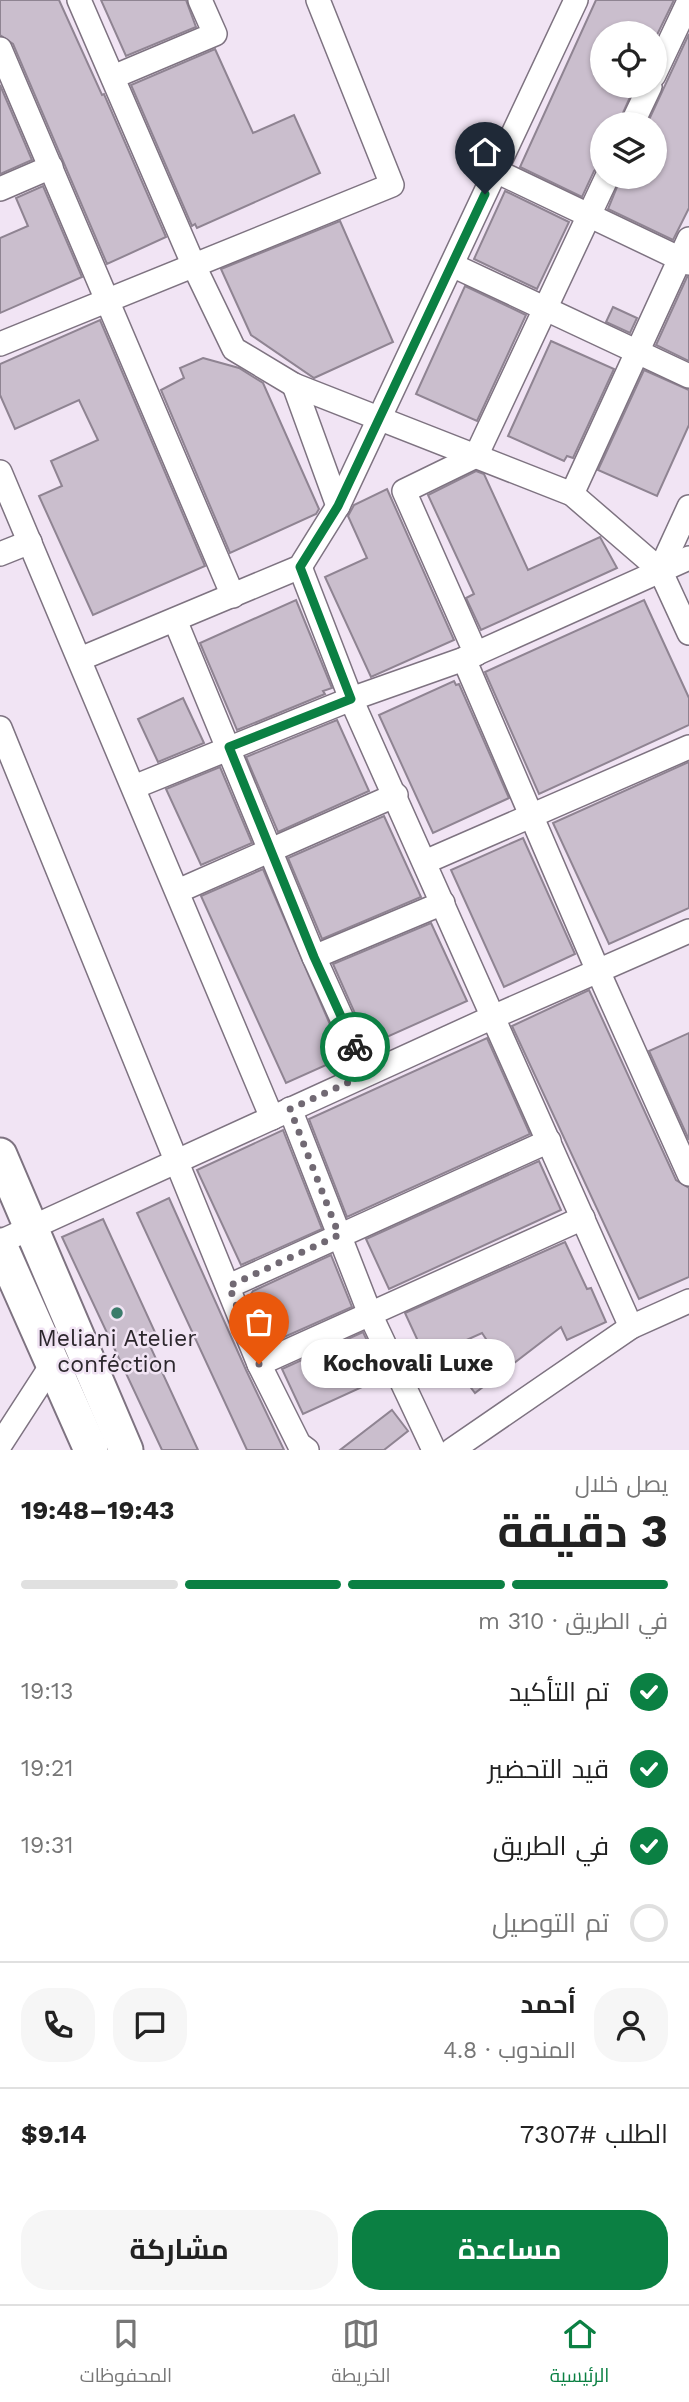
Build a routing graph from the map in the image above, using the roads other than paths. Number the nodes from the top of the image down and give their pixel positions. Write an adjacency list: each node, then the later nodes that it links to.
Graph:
1 (79, 0): 8 (street)
2 (200, 0): 8 (street)
3 (318, 0): 17 (street)
4 (576, 0): 11 (street)
5 (689, 1): 6 (street)
6 (667, 48)
7 (0, 49): 9 (street)
8 (113, 78): 17 (street)
9 (10, 98): 10 (street)
10 (51, 167): 12 (street); 18 (street)
11 (496, 171): 14 (street); 16 (street)
12 (0, 188)
13 (601, 189): 14 (street)
14 (588, 218): 15 (street); 19 (street)
15 (686, 254): 21 (street)
16 (452, 265): 19 (street); 24 (street)
17 (194, 266): 18 (street); 23 (street)
18 (108, 300): 20 (street); 35 (street)
19 (546, 309): 21 (street); 25 (street)
20 (0, 344)
21 (637, 353): 22 (street); 27 (street)
22 (689, 376)
23 (295, 385): 24 (street); 28 (street)
24 (379, 419): 25 (street); 28 (street)
25 (476, 456): 27 (street); 38 (street)
26 (0, 472): 30 (street)
27 (572, 494): 34 (street)
28 (338, 506): 33 (street)
29 (689, 507): 34 (street)
30 (30, 542): 31 (street); 39 (street)
31 (0, 554)
32 (689, 558): 34 (street)
33 (300, 567): 35 (street); 40 (street)
34 (660, 570): 37 (street); 38 (street)
35 (233, 596): 36 (street)
36 (175, 620): 39 (street); 42 (street)
37 (689, 633)
38 (470, 657): 40 (street); 46 (street)
39 (80, 659): 44 (street)
40 (351, 699): 42 (street); 45 (street)
41 (0, 728): 59 (street)
42 (229, 747): 44 (street); 47 (street)
43 (689, 747): 46 (street)
44 (134, 787): 49 (street)
45 (396, 795): 47 (street); 48 (street)
46 (532, 817): 48 (street); 53 (street)
47 (271, 852): 49 (street); 52 (street)
48 (425, 862): 50 (street)
49 (178, 891): 56 (street)
50 (443, 903): 52 (street); 54 (street)
51 (689, 931): 53 (street)
52 (314, 957): 55 (street)
53 (598, 971): 54 (street); 60 (street)
54 (493, 1017): 55 (street); 57 (street)
55 (367, 1074): 56 (street)
56 (281, 1114): 59 (street); 63 (street)
57 (549, 1141): 61 (street); 63 (street)
58 (0, 1155): 62 (main road)
59 (178, 1161): 62 (street); 65 (street)
60 (689, 1174)
61 (583, 1219): 67 (street); 68 (street)
62 (31, 1227): 64 (street); 73 (main road)
63 (339, 1235): 65 (street); 67 (street)
64 (0, 1243): 69 (main road)
65 (229, 1286): 70 (street)
66 (689, 1301): 68 (street)
67 (370, 1314): 70 (street); 75 (street)
68 (631, 1326): 76 (street)
69 (52, 1363): 71 (street); 72 (main road)
70 (259, 1364): 74 (street)
71 (0, 1445)
72 (91, 1450)
73 (127, 1450)
74 (307, 1450)
75 (434, 1450)
76 (452, 1450)

